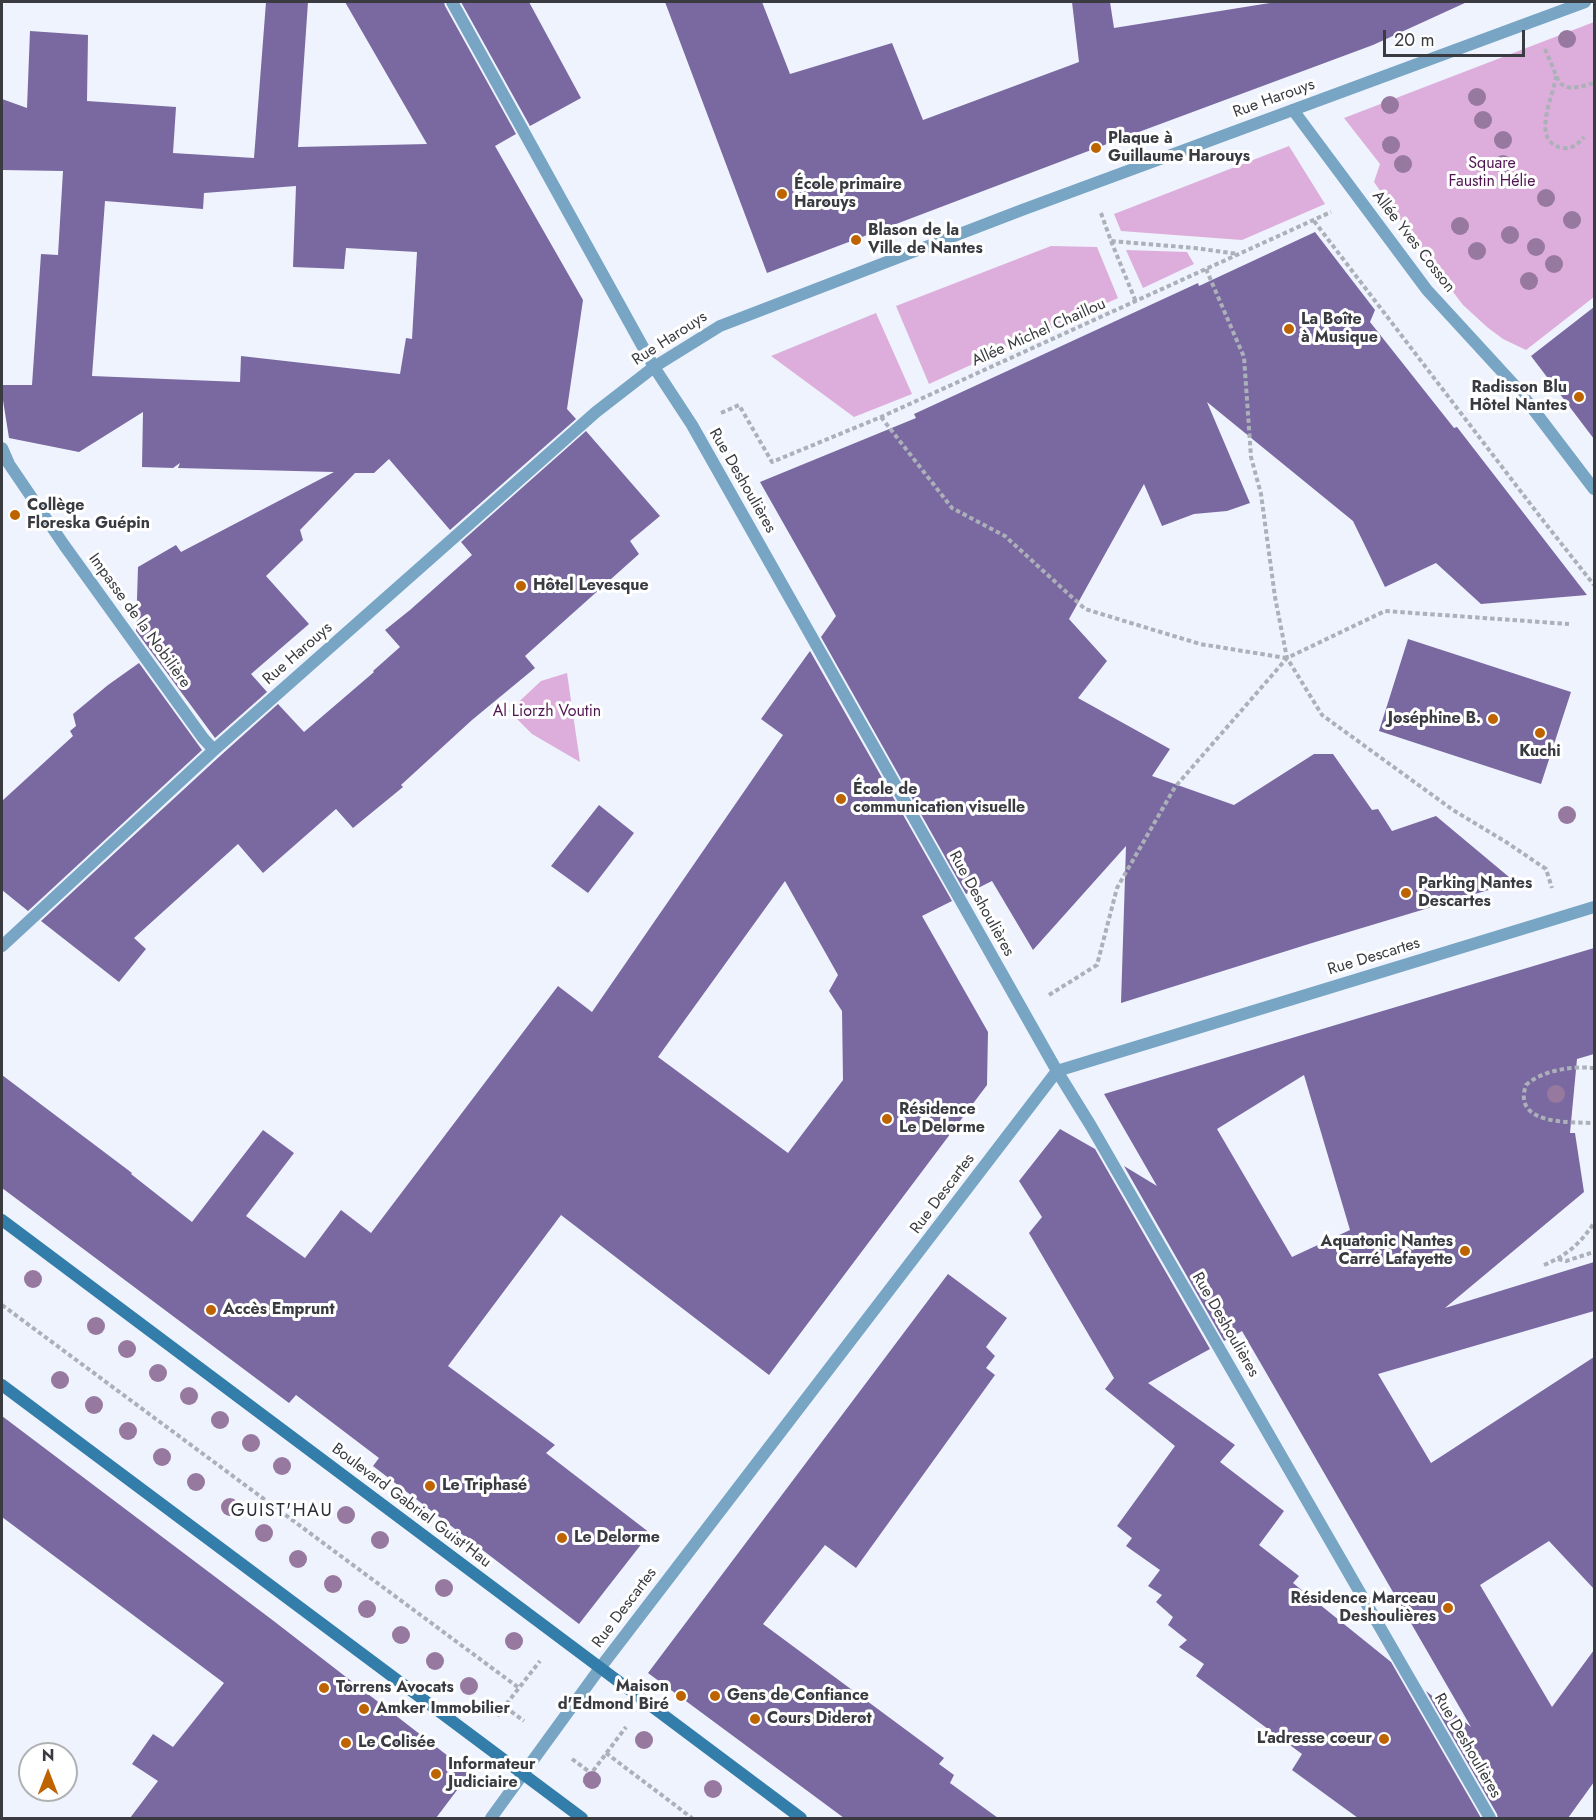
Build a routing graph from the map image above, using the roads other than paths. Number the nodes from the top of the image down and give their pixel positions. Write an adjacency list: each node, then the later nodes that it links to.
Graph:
1 (452, 2): 4 (street, Rue Deshoulières)
2 (1585, 2): 3 (street, Rue Harouys)
3 (1293, 110): 4 (street, Rue Harouys); 6 (street, Allée Yves Cosson)
4 (654, 367): 7 (street, Rue Harouys); 10 (street, Rue Deshoulières)
5 (2, 448): 7 (street, Impasse de la Nobilière)
6 (1594, 489)
7 (214, 750): 9 (street, Rue Harouys)
8 (1594, 907): 10 (street, Rue Descartes)
9 (2, 945)
10 (1057, 1071): 13 (street, Rue Descartes); 18 (street, Rue Deshoulières)
11 (2, 1220): 13 (main road, Boulevard Gabriel Guist'Hau)
12 (2, 1385): 14 (main road)
13 (600, 1668): 14 (street, Rue Descartes); 17 (main road, Boulevard Gabriel Guist'Hau)
14 (523, 1775): 15 (street, Rue Descartes); 16 (main road)
15 (491, 1818)
16 (582, 1818)
17 (801, 1818)
18 (1490, 1818)

